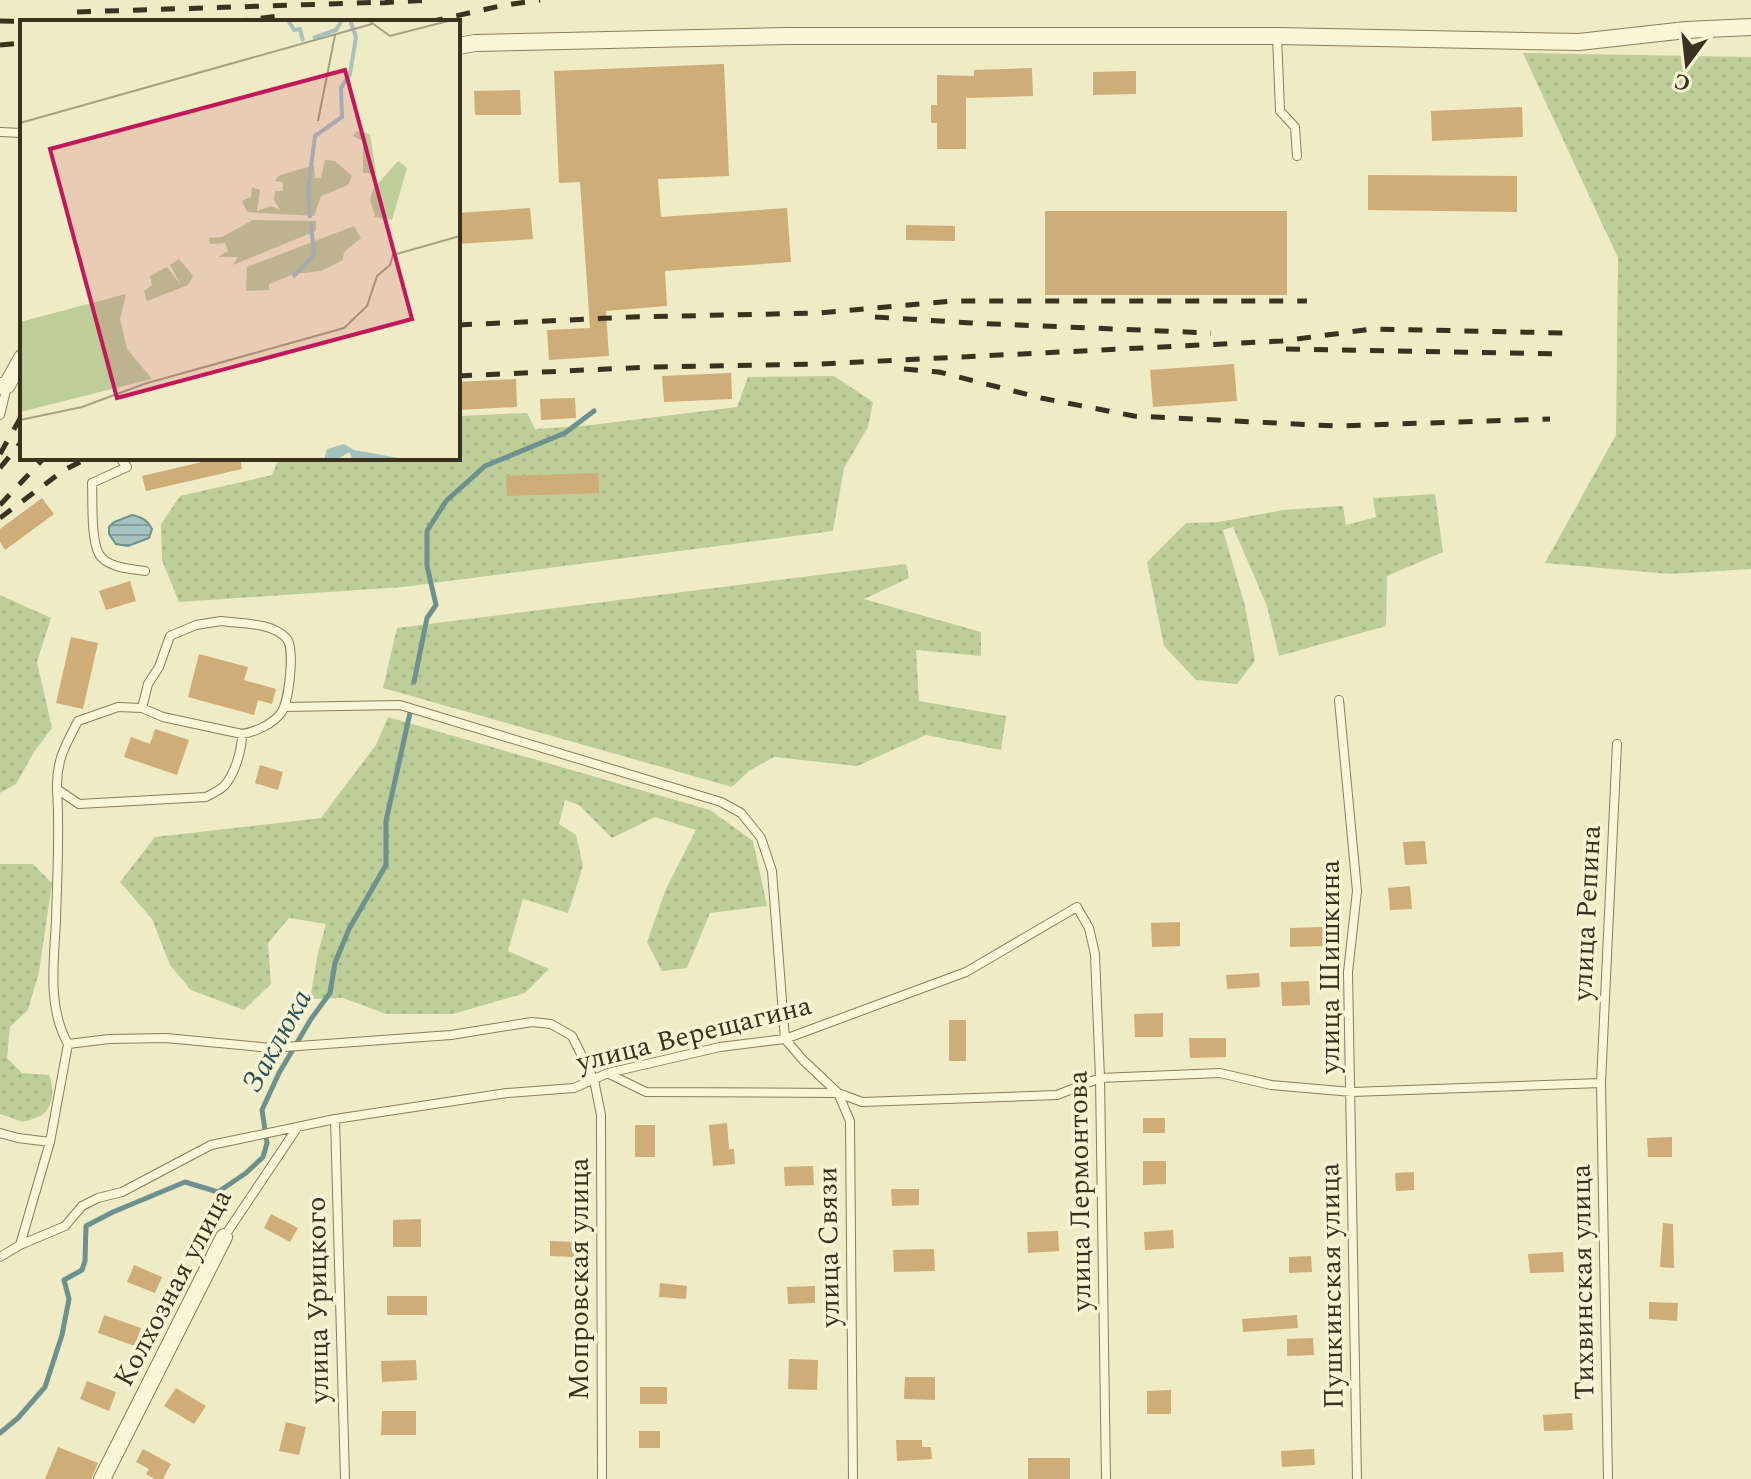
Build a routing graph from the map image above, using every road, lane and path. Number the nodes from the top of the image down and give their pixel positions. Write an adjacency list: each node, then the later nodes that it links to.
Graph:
1 (1751, 27): 2 (street)
2 (1277, 36): 3 (street); 6 (lane)
3 (460, 46)
4 (0, 132): 5 (lane)
5 (20, 133)
6 (1297, 156)
7 (13, 374): 8 (lane)
8 (0, 415)
9 (122, 460): 10 (lane)
10 (145, 571)
11 (1339, 700): 24 (lane, улица Шишкина)
12 (284, 707): 13 (lane); 14 (lane); 18 (lane)
13 (142, 708): 14 (lane); 16 (lane)
14 (242, 734): 16 (lane)
15 (1617, 744): 23 (lane, улица Репина)
16 (57, 789): 19 (lane)
17 (1077, 907): 18 (lane, улица Верещагина); 21 (lane, улица Лермонтова)
18 (785, 1039): 20 (lane, улица Верещагина); 25 (lane, улица Связи)
19 (68, 1044): 22 (lane, Мопровская улица); 29 (lane)
20 (608, 1073): 22 (lane, улица Верещагина); 25 (lane)
21 (1100, 1078): 24 (lane); 25 (lane); 37 (lane, улица Лермонтова)
22 (594, 1080): 26 (lane, улица Верещагина); 35 (lane, Мопровская улица)
23 (1601, 1083): 24 (lane); 39 (lane, Тихвинская улица)
24 (1352, 1092): 38 (lane, Пушкинская улица)
25 (838, 1093): 36 (lane, улица Связи)
26 (335, 1119): 27 (lane, улица Верещагина); 34 (lane, улица Урицкого)
27 (298, 1127): 30 (lane, Колхозная улица); 31 (lane, улица Верещагина)
28 (0, 1133): 29 (lane)
29 (50, 1142): 31 (lane)
30 (224, 1237): 33 (street, Колхозная улица)
31 (20, 1245): 32 (lane, улица Верещагина)
32 (0, 1257)
33 (102, 1479)
34 (345, 1479)
35 (602, 1479)
36 (853, 1479)
37 (1106, 1479)
38 (1357, 1479)
39 (1608, 1479)

